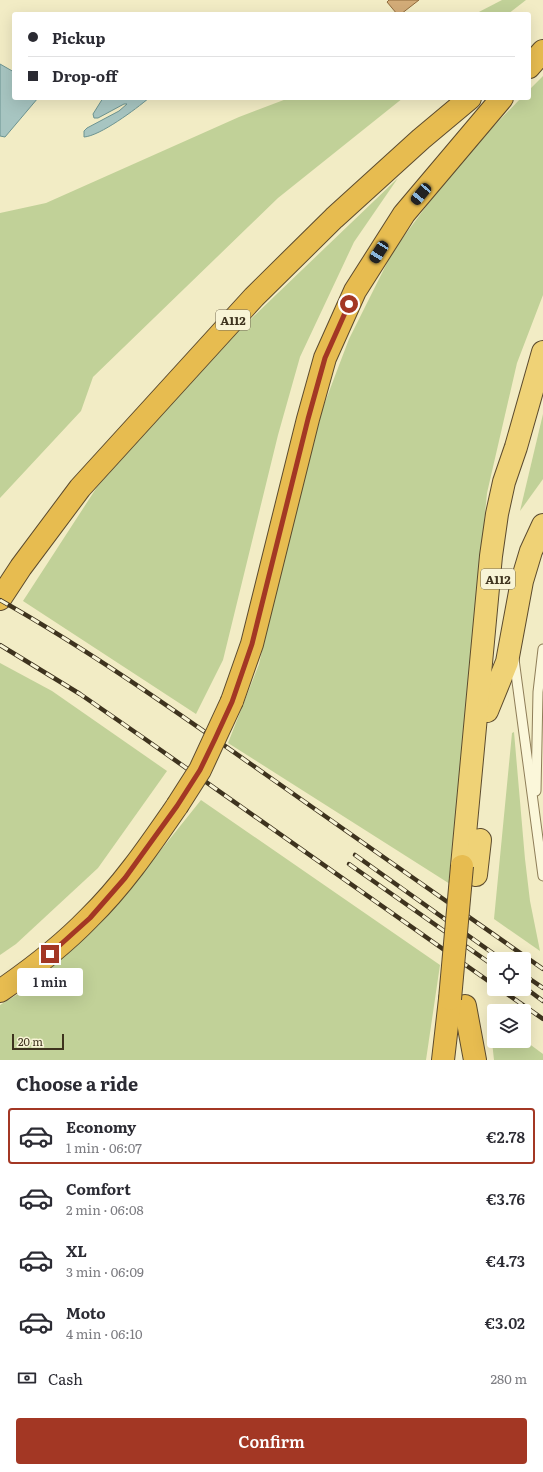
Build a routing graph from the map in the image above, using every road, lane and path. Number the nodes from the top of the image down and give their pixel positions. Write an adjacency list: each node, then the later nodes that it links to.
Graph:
1 (543, 42): 2 (highway)
2 (531, 51)
3 (543, 51): 4 (highway)
4 (531, 65)
5 (468, 100): 10 (highway, A112)
6 (500, 100): 17 (highway, bridge)
7 (543, 352): 8 (highway, A112)
8 (516, 447): 13 (highway, A112); 15 (highway)
9 (543, 525): 11 (highway)
10 (0, 599)
11 (512, 639): 13 (highway); 14 (lane)
12 (543, 649): 14 (lane)
13 (487, 711): 15 (highway, A112)
14 (537, 833): 16 (lane)
15 (469, 870): 18 (highway, A112)
16 (543, 876)
17 (0, 991)
18 (458, 1003): 19 (highway); 20 (highway, A112); 21 (highway)
19 (444, 1060)
20 (459, 1060)
21 (475, 1060)

